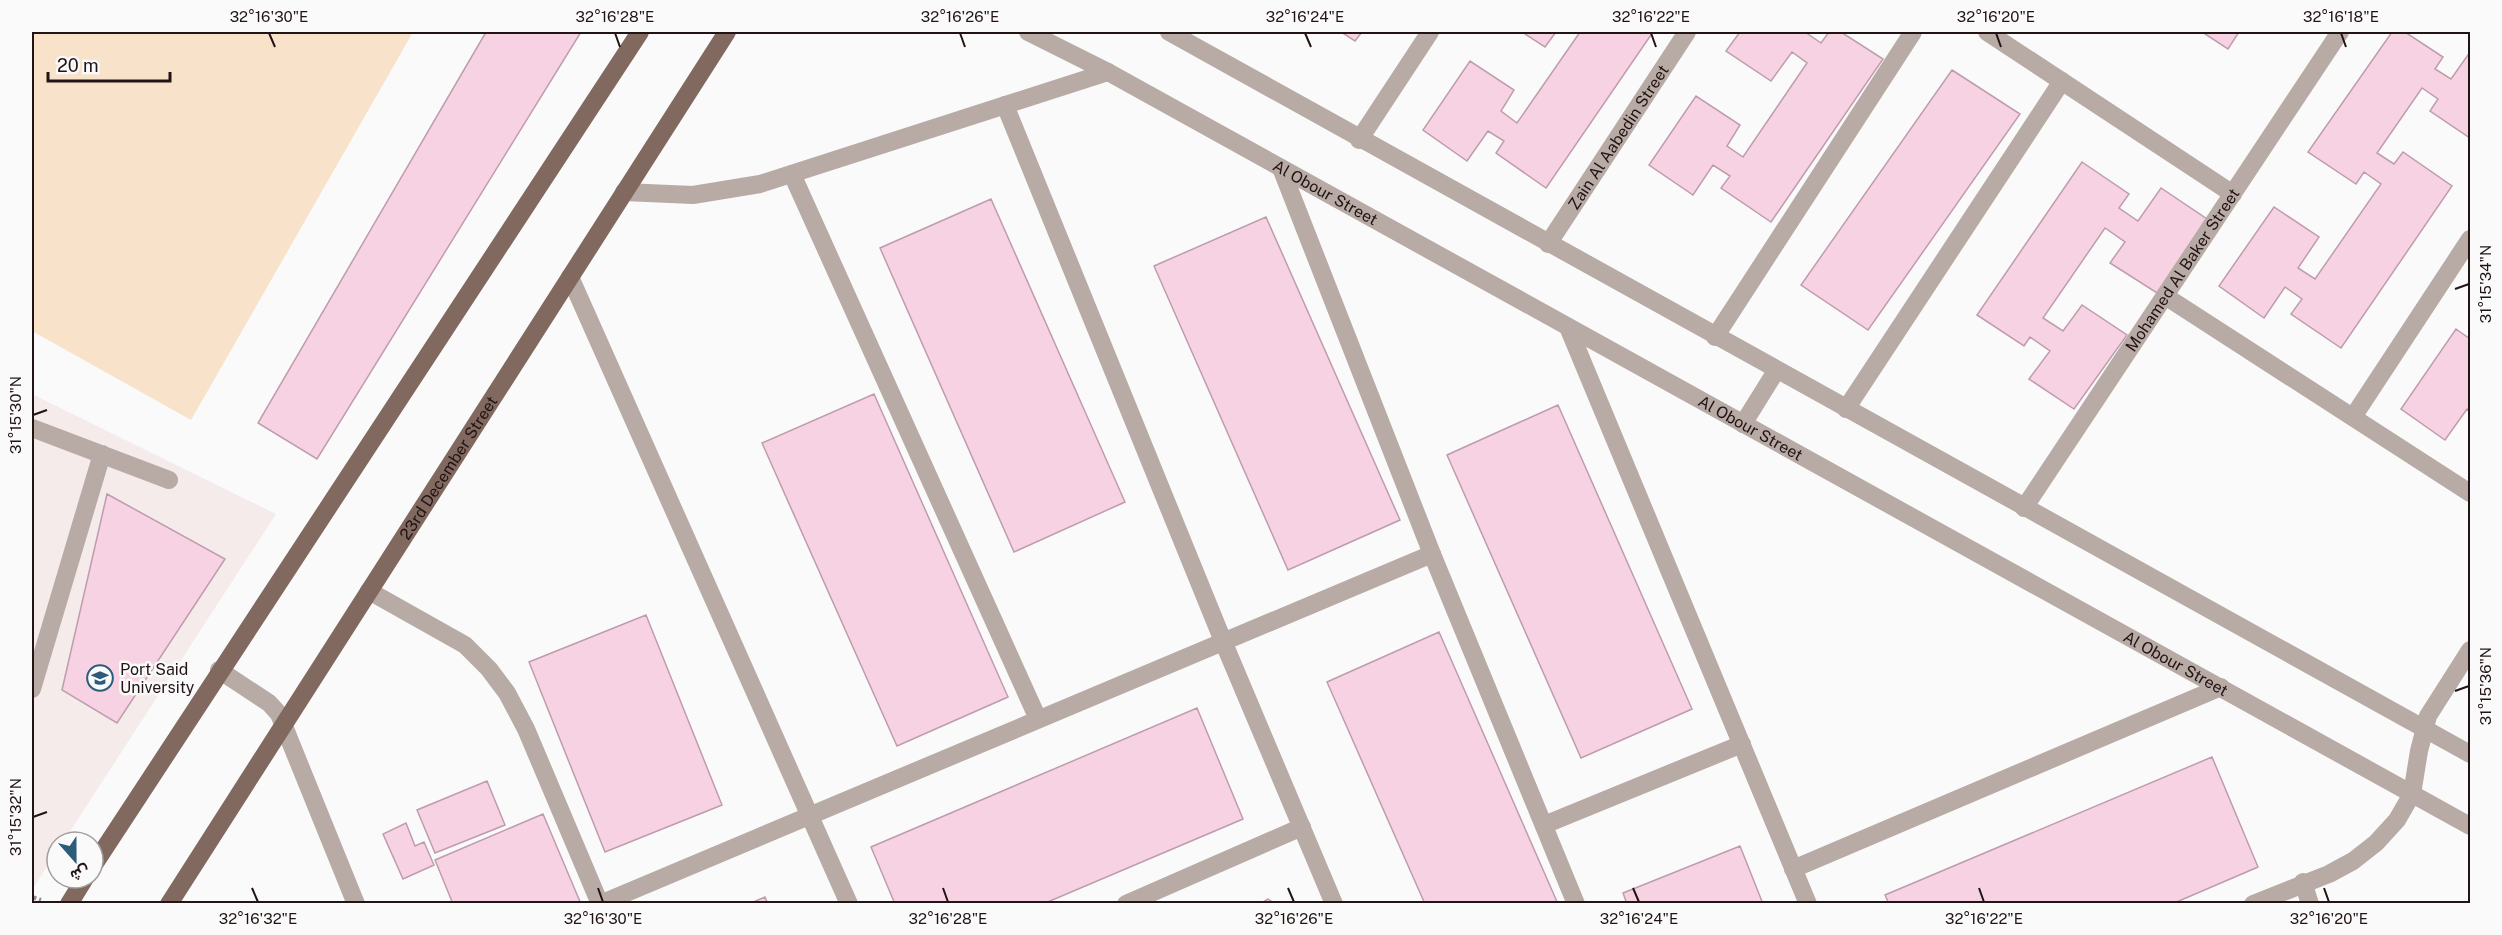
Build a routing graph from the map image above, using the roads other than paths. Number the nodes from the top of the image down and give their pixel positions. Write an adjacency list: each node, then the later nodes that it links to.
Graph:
1 (640, 32): 37 (main road)
2 (727, 32): 16 (main road, 23rd December Street)
3 (1028, 32): 10 (street, Al Obour Street)
4 (1169, 32): 13 (street)
5 (1430, 32): 13 (street)
6 (1687, 32): 19 (street, Zain Al Aabedin Street)
7 (1913, 32): 23 (street)
8 (1987, 32): 11 (street)
9 (2340, 32): 17 (street, Mohamed Al Baker Street)
10 (1108, 72): 12 (street); 14 (street, Al Obour Street)
11 (2062, 81): 17 (street); 25 (street)
12 (1005, 105): 15 (street); 35 (street)
13 (1359, 140): 19 (street)
14 (1281, 168): 22 (street, Al Obour Street); 33 (street)
15 (792, 174): 16 (street); 40 (street)
16 (624, 192): 20 (main road, 23rd December Street)
17 (2233, 194): 21 (street, Mohamed Al Baker Street)
18 (2470, 239): 26 (street)
19 (1548, 244): 23 (street)
20 (570, 277): 34 (main road, 23rd December Street); 46 (street)
21 (2165, 296): 26 (street); 32 (street, Mohamed Al Baker Street)
22 (1568, 327): 27 (street, Al Obour Street); 43 (street)
23 (1715, 337): 24 (street)
24 (1776, 371): 25 (street); 27 (street)
25 (1846, 409): 32 (street)
26 (2353, 417): 31 (street)
27 (1743, 424): 38 (street, Al Obour Street)
28 (32, 428): 29 (street)
29 (102, 454): 30 (street); 39 (street)
30 (169, 480)
31 (2470, 493)
32 (2024, 508): 42 (street)
33 (1432, 554): 35 (street); 47 (street)
34 (369, 591): 41 (main road, 23rd December Street); 57 (street)
35 (1223, 641): 40 (street); 49 (street)
36 (2470, 650): 42 (street)
37 (219, 670): 41 (street); 50 (main road)
38 (2221, 687): 45 (street, Al Obour Street); 51 (street)
39 (32, 689)
40 (1038, 719): 46 (street)
41 (283, 726): 55 (main road, 23rd December Street); 56 (street)
42 (2424, 729): 44 (street); 45 (street)
43 (1742, 744): 47 (street); 51 (street)
44 (2470, 754)
45 (2412, 794): 48 (street, Al Obour Street); 52 (street)
46 (811, 814): 57 (street); 58 (street)
47 (1544, 825): 61 (street)
48 (2470, 826)
49 (1302, 827): 59 (street); 60 (street)
50 (105, 847)
51 (1793, 869): 62 (street)
52 (2303, 882): 63 (street); 64 (street)
53 (77, 890): 54 (main road)
54 (69, 903)
55 (170, 903)
56 (356, 903)
57 (600, 903)
58 (849, 903)
59 (1126, 903)
60 (1334, 903)
61 (1576, 903)
62 (1808, 903)
63 (2253, 903)
64 (2310, 903)

